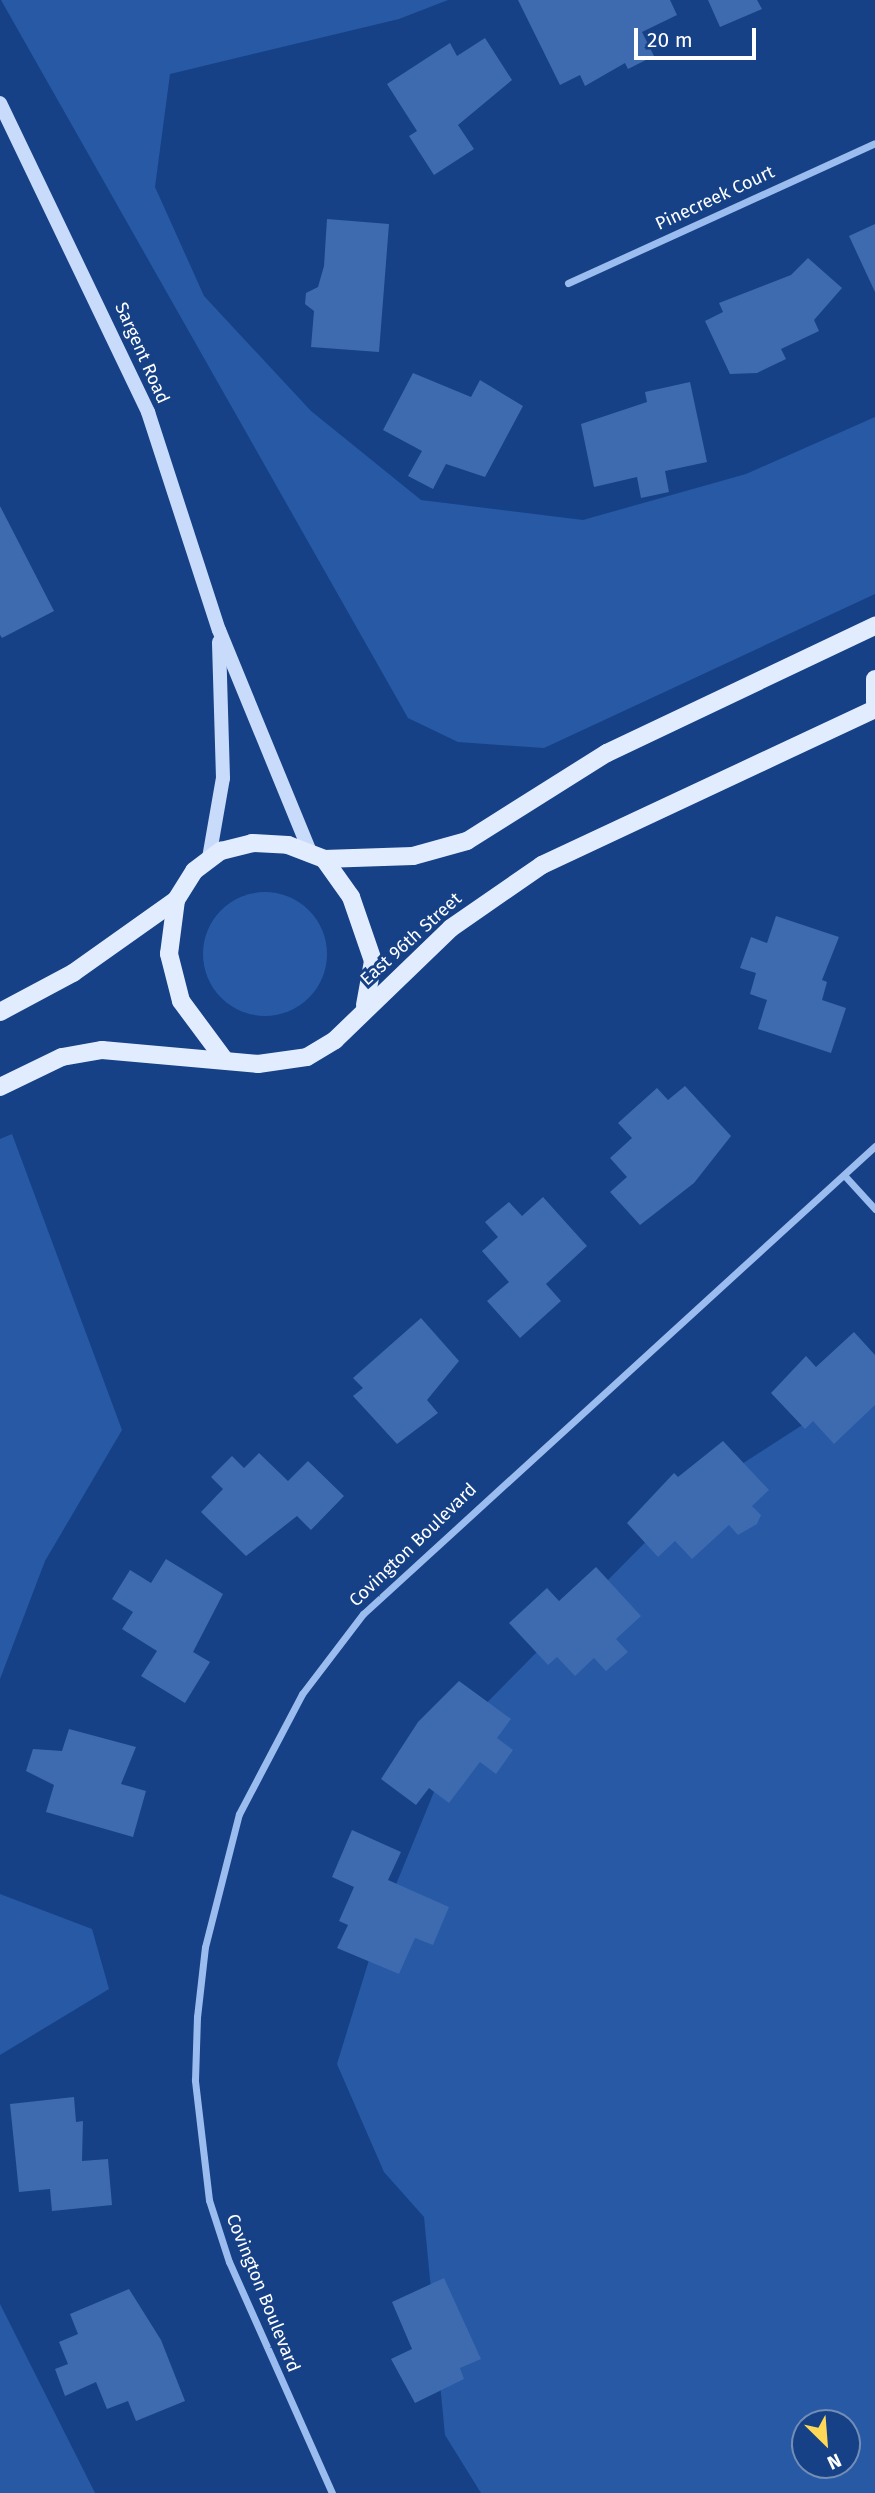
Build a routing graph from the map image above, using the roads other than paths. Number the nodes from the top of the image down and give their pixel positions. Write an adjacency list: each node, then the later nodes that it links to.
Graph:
1 (0, 103): 5 (street, Sargent Road)
2 (875, 143): 3 (street, Pinecreek Court)
3 (568, 283)
4 (875, 626): 9 (main road)
5 (219, 630): 9 (street, Sargent Road); 10 (street, Sargent Road)
6 (875, 679): 7 (main road)
7 (875, 702)
8 (875, 709): 13 (main road, East 96th Street)
9 (316, 854): 10 (main road); 13 (main road)
10 (209, 858): 11 (main road)
11 (176, 900): 12 (main road); 14 (main road)
12 (0, 1012)
13 (362, 1013): 14 (main road, East 96th Street)
14 (224, 1059): 15 (main road, East 96th Street)
15 (0, 1087)
16 (875, 1146): 17 (street, Covington Boulevard)
17 (844, 1175): 18 (street); 19 (street, Covington Boulevard)
18 (875, 1209)
19 (332, 2493)

